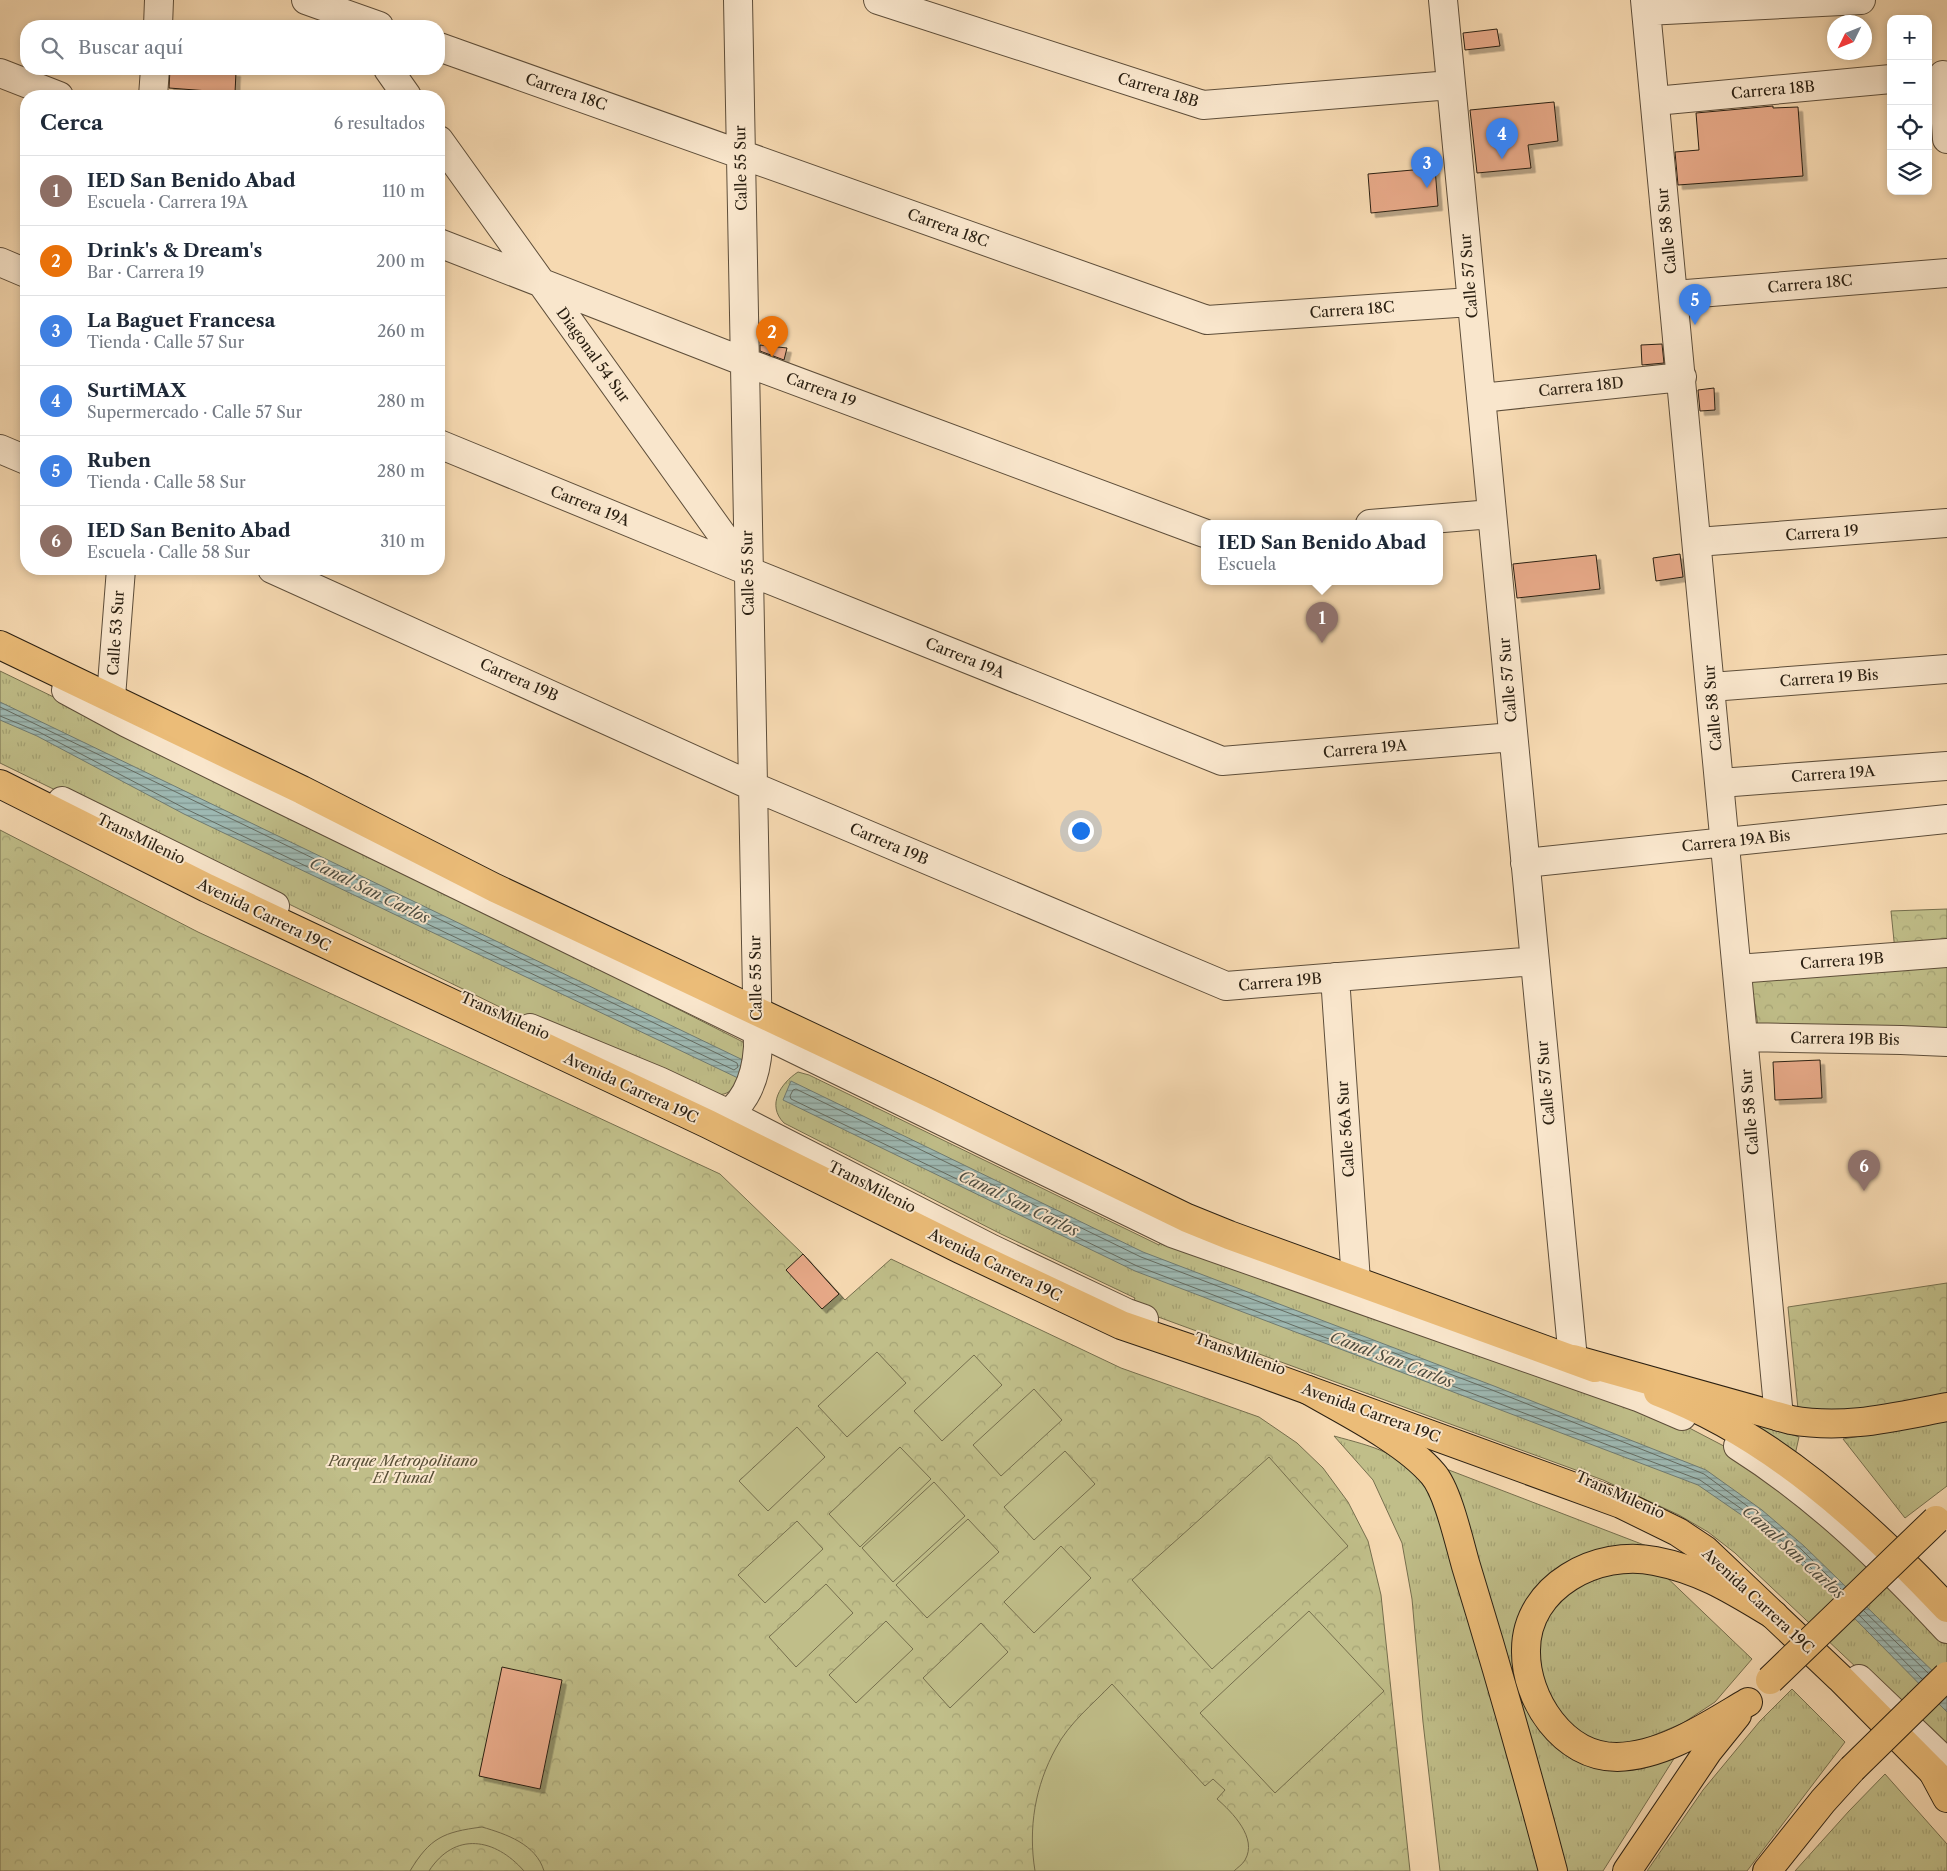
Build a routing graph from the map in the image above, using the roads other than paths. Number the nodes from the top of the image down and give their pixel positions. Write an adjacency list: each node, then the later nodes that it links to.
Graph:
1 (159, 0): 9 (street)
2 (306, 0): 8 (street)
3 (738, 0): 24 (street, Calle 55 Sur)
4 (878, 0): 17 (street, Carrera 18B)
5 (1442, 0): 17 (street, Calle 57 Sur)
6 (1861, 0): 7 (street)
7 (1645, 5): 21 (street, Calle 58 Sur)
8 (348, 14): 10 (street)
9 (158, 20)
10 (364, 20)
11 (445, 49): 24 (street, Carrera 18C)
12 (0, 73): 18 (street)
13 (155, 75): 19 (street)
14 (392, 75): 20 (street)
15 (1939, 75): 22 (street)
16 (1887, 80): 21 (street, Carrera 18B)
17 (1451, 85): 31 (street, Calle 57 Sur)
18 (44, 90)
19 (153, 90)
20 (403, 90)
21 (1655, 101): 30 (street, Calle 58 Sur)
22 (1947, 139)
23 (445, 148): 29 (street, Diagonal 54 Sur)
24 (741, 154): 31 (street, Carrera 18C); 32 (street, Calle 55 Sur)
25 (445, 245): 29 (street, Carrera 19)
26 (0, 262): 27 (street)
27 (20, 270)
28 (1947, 273): 30 (street, Carrera 18C)
29 (541, 283): 32 (street, Carrera 19); 43 (street, Diagonal 54 Sur)
30 (1674, 295): 33 (street, Calle 58 Sur)
31 (1471, 302): 34 (street, Calle 57 Sur)
32 (745, 362): 41 (street, Carrera 19); 43 (street, Calle 55 Sur)
33 (1682, 377): 34 (street, Carrera 18D); 42 (street, Calle 58 Sur)
34 (1481, 398): 38 (street, Calle 57 Sur)
35 (445, 446): 43 (street, Carrera 19A)
36 (0, 449): 37 (street)
37 (20, 457)
38 (1492, 514): 39 (street); 51 (street, Calle 57 Sur)
39 (1419, 520)
40 (1947, 523): 42 (street, Carrera 19)
41 (1201, 531)
42 (1697, 542): 49 (street, Calle 58 Sur)
43 (748, 571): 51 (street, Carrera 19A); 56 (street, Calle 55 Sur)
44 (121, 575): 50 (street, Calle 53 Sur)
45 (285, 575): 56 (street, Carrera 19B)
46 (0, 644): 50 (main road)
47 (0, 659): 64 (street)
48 (1947, 669): 49 (street, Carrera 19 Bis)
49 (1711, 687): 54 (street, Calle 58 Sur)
50 (112, 697): 64 (main road)
51 (1513, 737): 59 (street, Calle 57 Sur)
52 (1947, 766): 54 (street, Carrera 19A)
53 (0, 771): 67 (street, TransMilenio)
54 (1720, 783): 58 (street, Calle 58 Sur)
55 (0, 784): 67 (main road, Avenida Carrera 19C)
56 (752, 786): 63 (street, Carrera 19B); 64 (street, Calle 55 Sur)
57 (1947, 819): 58 (street, Carrera 19A Bis)
58 (1725, 842): 59 (street, Carrera 19A Bis); 62 (street, Calle 58 Sur)
59 (1525, 863): 61 (street, Calle 57 Sur)
60 (1947, 953): 62 (street, Carrera 19B)
61 (1534, 961): 63 (street, Carrera 19B); 69 (street, Calle 57 Sur)
62 (1737, 969): 65 (street, Calle 58 Sur)
63 (1335, 977): 68 (street, Calle 56A Sur)
64 (757, 1021): 67 (street, Calle 55 Sur); 68 (main road); 76 (street)
65 (1743, 1037): 66 (street, Carrera 19B Bis); 72 (street, Calle 58 Sur)
66 (1947, 1042)
67 (719, 1119): 70 (main road, Avenida Carrera 19C); 79 (street, TransMilenio)
68 (1356, 1281): 69 (main road)
69 (1573, 1359): 72 (main road); 74 (main road)
70 (1308, 1390): 75 (main road, Avenida Carrera 19C); 81 (main road)
71 (1947, 1407): 72 (main road)
72 (1779, 1417)
73 (1941, 1515): 78 (main road, bridge)
74 (1947, 1608)
75 (1774, 1615): 78 (main road); 79 (main road, Avenida Carrera 19C)
76 (1947, 1629)
77 (1947, 1676): 83 (main road, bridge)
78 (1748, 1702): 82 (main road)
79 (1942, 1774): 80 (main road, Avenida Carrera 19C)
80 (1947, 1798)
81 (1554, 1871)
82 (1627, 1871)
83 (1768, 1871)

